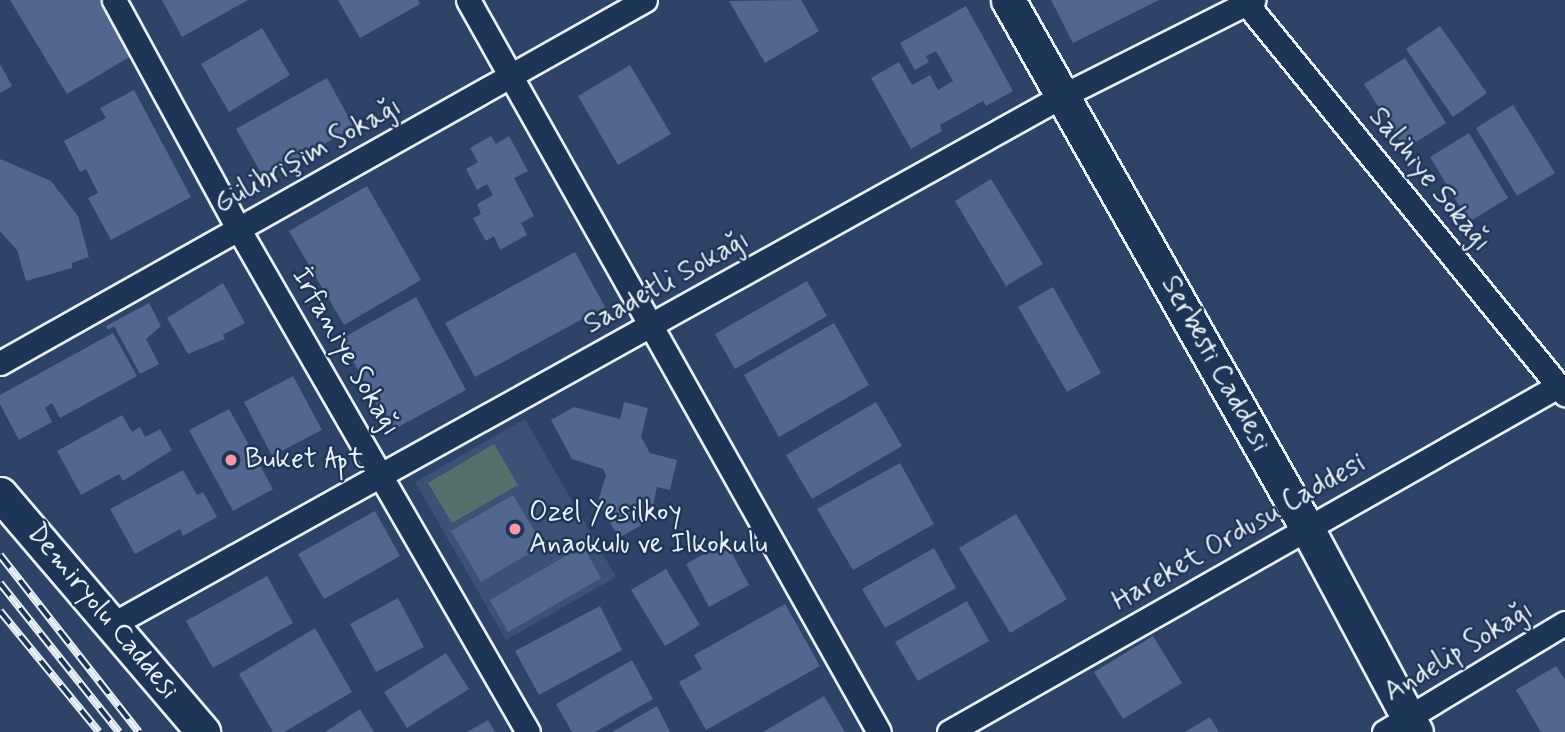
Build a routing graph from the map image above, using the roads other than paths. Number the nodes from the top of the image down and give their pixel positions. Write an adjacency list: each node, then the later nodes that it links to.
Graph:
1 (114, 0): 8 (street, İrfaniye Sokağı)
2 (468, 0): 6 (street)
3 (645, 0): 6 (street, Gülibrişim Sokağı)
4 (1008, 0): 7 (main road, Serbesti Caddesi)
5 (1250, 2): 7 (street, Saadetli Sokağı); 11 (street, Salihiye Sokağı)
6 (511, 76): 8 (street, Gülibrişim Sokağı); 9 (street)
7 (1064, 95): 9 (street, Saadetli Sokağı); 14 (main road, Serbesti Caddesi)
8 (239, 230): 10 (street, Gülibrişim Sokağı); 12 (street, İrfaniye Sokağı)
9 (651, 326): 12 (street, Saadetli Sokağı); 20 (street)
10 (0, 363)
11 (1562, 390): 14 (street, Hareket Ordusu Caddesi)
12 (383, 475): 16 (street, Saadetli Sokağı); 19 (street, İrfaniye Sokağı)
13 (0, 494): 16 (main road, Demiryolu Caddesi)
14 (1307, 528): 17 (main road, Serbesti Caddesi); 21 (street, Hareket Ordusu Caddesi)
15 (1565, 623): 17 (street, Andelip Sokağı)
16 (113, 624): 18 (main road, Demiryolu Caddesi)
17 (1403, 728)
18 (203, 732)
19 (528, 732)
20 (879, 732)
21 (949, 732)

